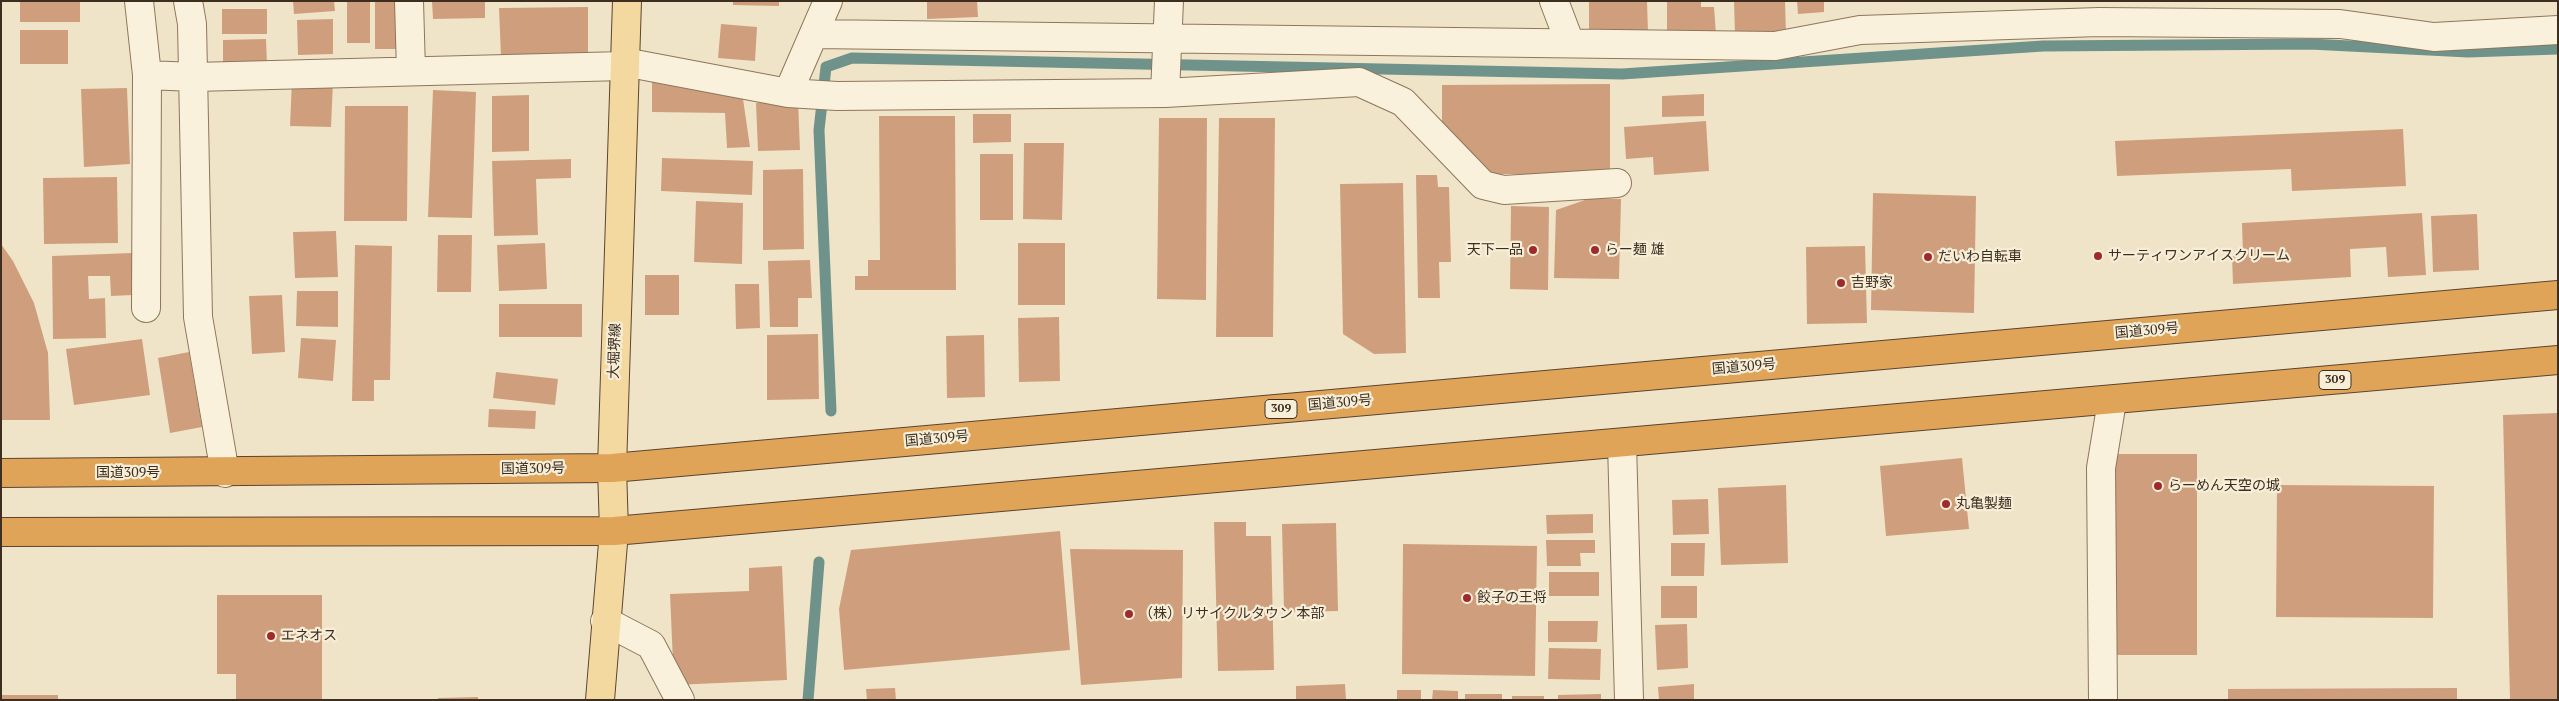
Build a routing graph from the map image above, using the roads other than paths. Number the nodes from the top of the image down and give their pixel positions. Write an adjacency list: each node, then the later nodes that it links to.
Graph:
1 (139, 1): 14 (street)
2 (188, 1): 15 (street)
3 (409, 1): 13 (street)
4 (627, 1): 12 (main road, 大堀堺線)
5 (828, 1): 9 (street)
6 (1169, 1): 10 (street)
7 (1554, 1): 11 (street)
8 (2558, 30): 11 (street)
9 (814, 34): 10 (street); 17 (street)
10 (1168, 40): 11 (street); 16 (street)
11 (1570, 43)
12 (624, 64): 13 (street); 17 (street); 24 (main road, 大堀堺線)
13 (411, 71): 15 (street)
14 (147, 75): 15 (street); 20 (street)
15 (194, 77): 26 (street)
16 (1165, 92): 17 (street); 18 (street)
17 (792, 93)
18 (1617, 183)
19 (2558, 295): 24 (highway, 国道309号 / 309)
20 (146, 308)
21 (2558, 360): 22 (highway, 309)
22 (2112, 400): 23 (highway, 309); 33 (street)
23 (1622, 443): 27 (highway, 309); 32 (street)
24 (612, 468): 26 (highway, 国道309号 / 309); 27 (main road, 大堀堺線)
25 (1, 473): 26 (highway, 国道309号 / 309)
26 (225, 473)
27 (614, 531): 28 (highway, 309); 29 (main road, 大堀堺線)
28 (1, 532)
29 (605, 621): 30 (main road, 大堀堺線); 31 (street)
30 (600, 700)
31 (680, 700)
32 (1629, 700)
33 (2103, 700)

